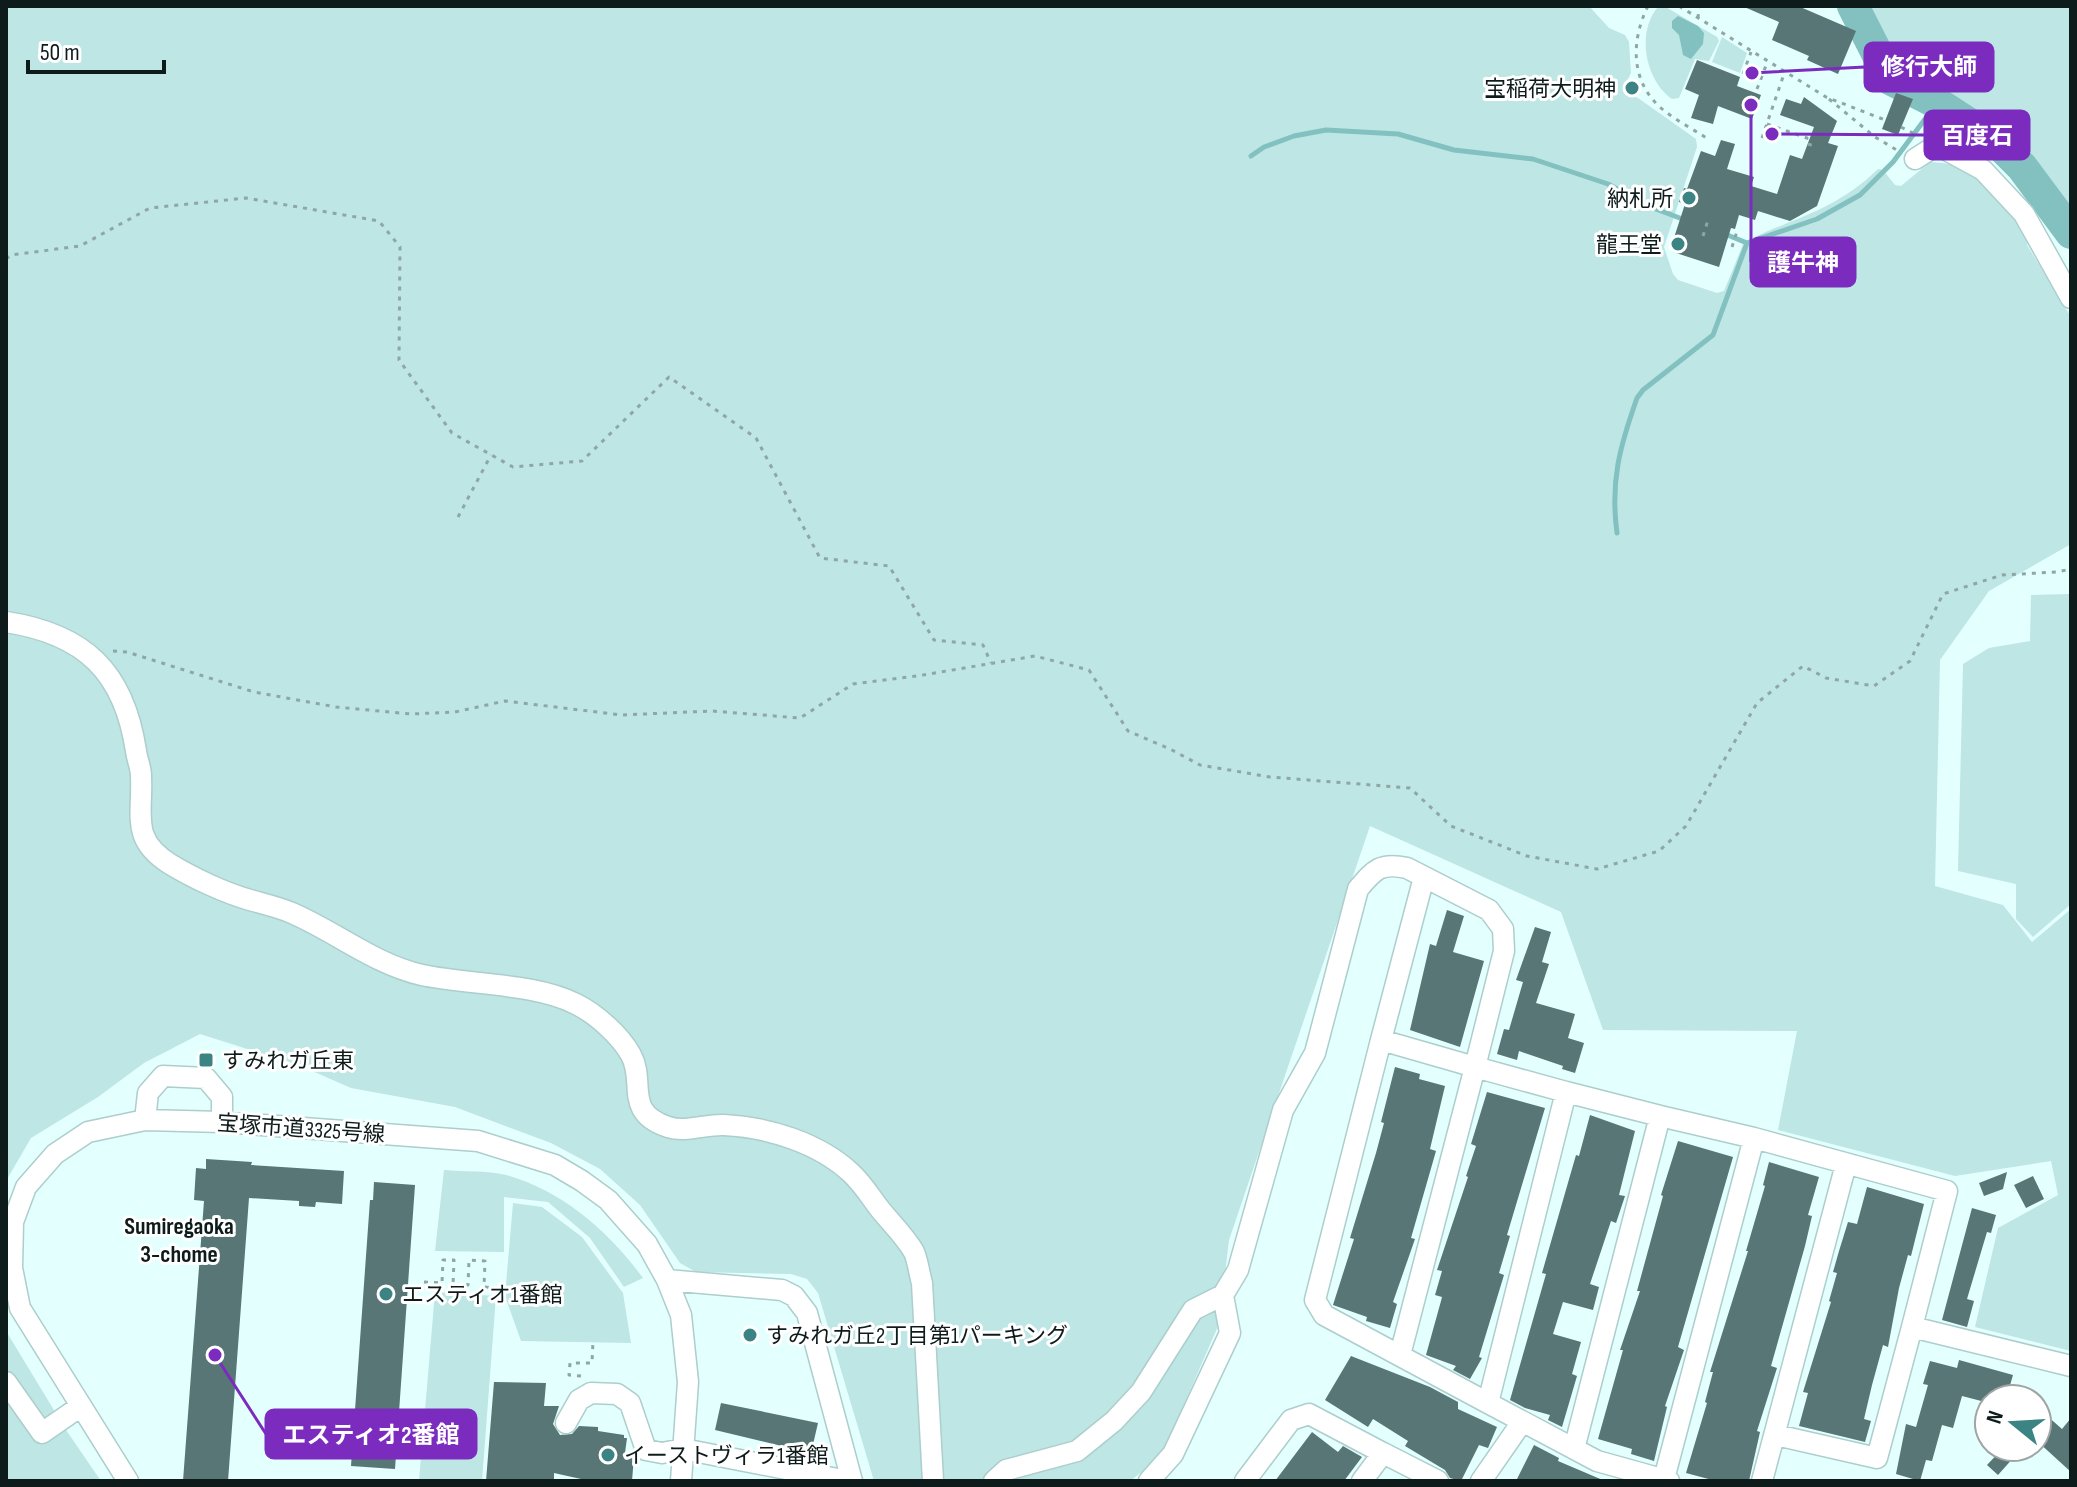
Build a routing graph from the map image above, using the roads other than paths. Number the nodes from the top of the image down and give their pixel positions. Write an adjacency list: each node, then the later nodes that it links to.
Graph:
1 (1915, 159): 2 (street)
2 (2071, 298)
3 (6, 622): 31 (street)
4 (1424, 877): 5 (street); 6 (street); 14 (street)
5 (1381, 1040): 6 (street); 16 (street)
6 (1475, 1067): 7 (street); 16 (street)
7 (1566, 1092): 8 (street); 19 (street)
8 (1660, 1116): 11 (street); 25 (street)
9 (145, 1120): 10 (street, 宝塚市道3325号線); 10 (street); 20 (street, 宝塚市道3325号線)
10 (222, 1122): 13 (street, 宝塚市道3325号線)
11 (1754, 1138): 12 (street); 27 (street)
12 (1846, 1164): 15 (street); 23 (street)
13 (667, 1280): 24 (street, 宝塚市道3325号線); 30 (street)
14 (1223, 1295): 32 (street); 33 (street)
15 (1912, 1327): 17 (street); 23 (street)
16 (1400, 1355): 19 (street)
17 (2071, 1366)
18 (6, 1382): 20 (street)
19 (1488, 1403): 21 (street)
20 (81, 1406): 28 (street, 宝塚市道3325号線)
21 (1522, 1422): 25 (street); 37 (street)
22 (566, 1423): 24 (street)
23 (1776, 1435): 38 (street)
24 (683, 1449): 29 (street, 宝塚市道3325号線); 30 (street)
25 (1574, 1449): 27 (street)
26 (1383, 1453): 34 (street); 35 (street); 36 (street)
27 (1666, 1480)
28 (128, 1481)
29 (681, 1481)
30 (850, 1481)
31 (933, 1481)
32 (994, 1481)
33 (1149, 1481)
34 (1245, 1481)
35 (1362, 1481)
36 (1438, 1481)
37 (1481, 1481)
38 (1762, 1481)

